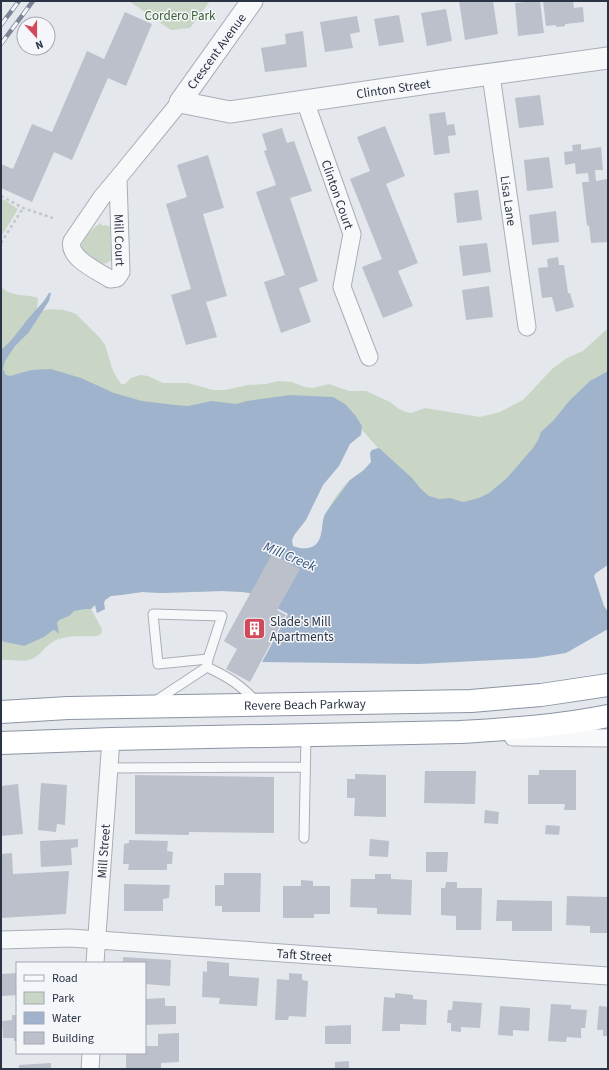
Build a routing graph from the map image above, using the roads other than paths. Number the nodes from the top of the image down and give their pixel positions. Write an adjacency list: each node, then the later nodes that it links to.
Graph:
1 (252, 1): 5 (street, Crescent Avenue)
2 (608, 58): 3 (street, Clinton Street)
3 (490, 75): 4 (street, Clinton Street); 7 (street, Lisa Lane)
4 (305, 101): 5 (street, Clinton Street); 8 (street, Clinton Court)
5 (180, 102): 6 (street, Mill Court)
6 (118, 178): 6 (street, Mill Court)
7 (527, 327)
8 (369, 357)
9 (208, 663): 9 (lane); 11 (lane); 12 (lane)
10 (608, 685): 11 (highway, Revere Beach Parkway)
11 (261, 706): 12 (highway, Revere Beach Parkway)
12 (146, 708): 13 (highway, Revere Beach Parkway)
13 (1, 712)
14 (608, 716): 15 (highway)
15 (425, 733): 16 (highway); 17 (street)
16 (306, 735): 18 (highway); 20 (lane)
17 (608, 738)
18 (111, 739): 19 (highway); 21 (street, Mill Street)
19 (1, 743)
20 (305, 766): 21 (lane); 22 (lane)
21 (108, 768): 23 (street, Mill Street)
22 (304, 838)
23 (96, 939): 24 (street, Taft Street); 25 (street, Mill Street); 26 (street, Taft Street)
24 (1, 940)
25 (95, 962)
26 (608, 976)
27 (91, 1054): 28 (street)
28 (90, 1069)

